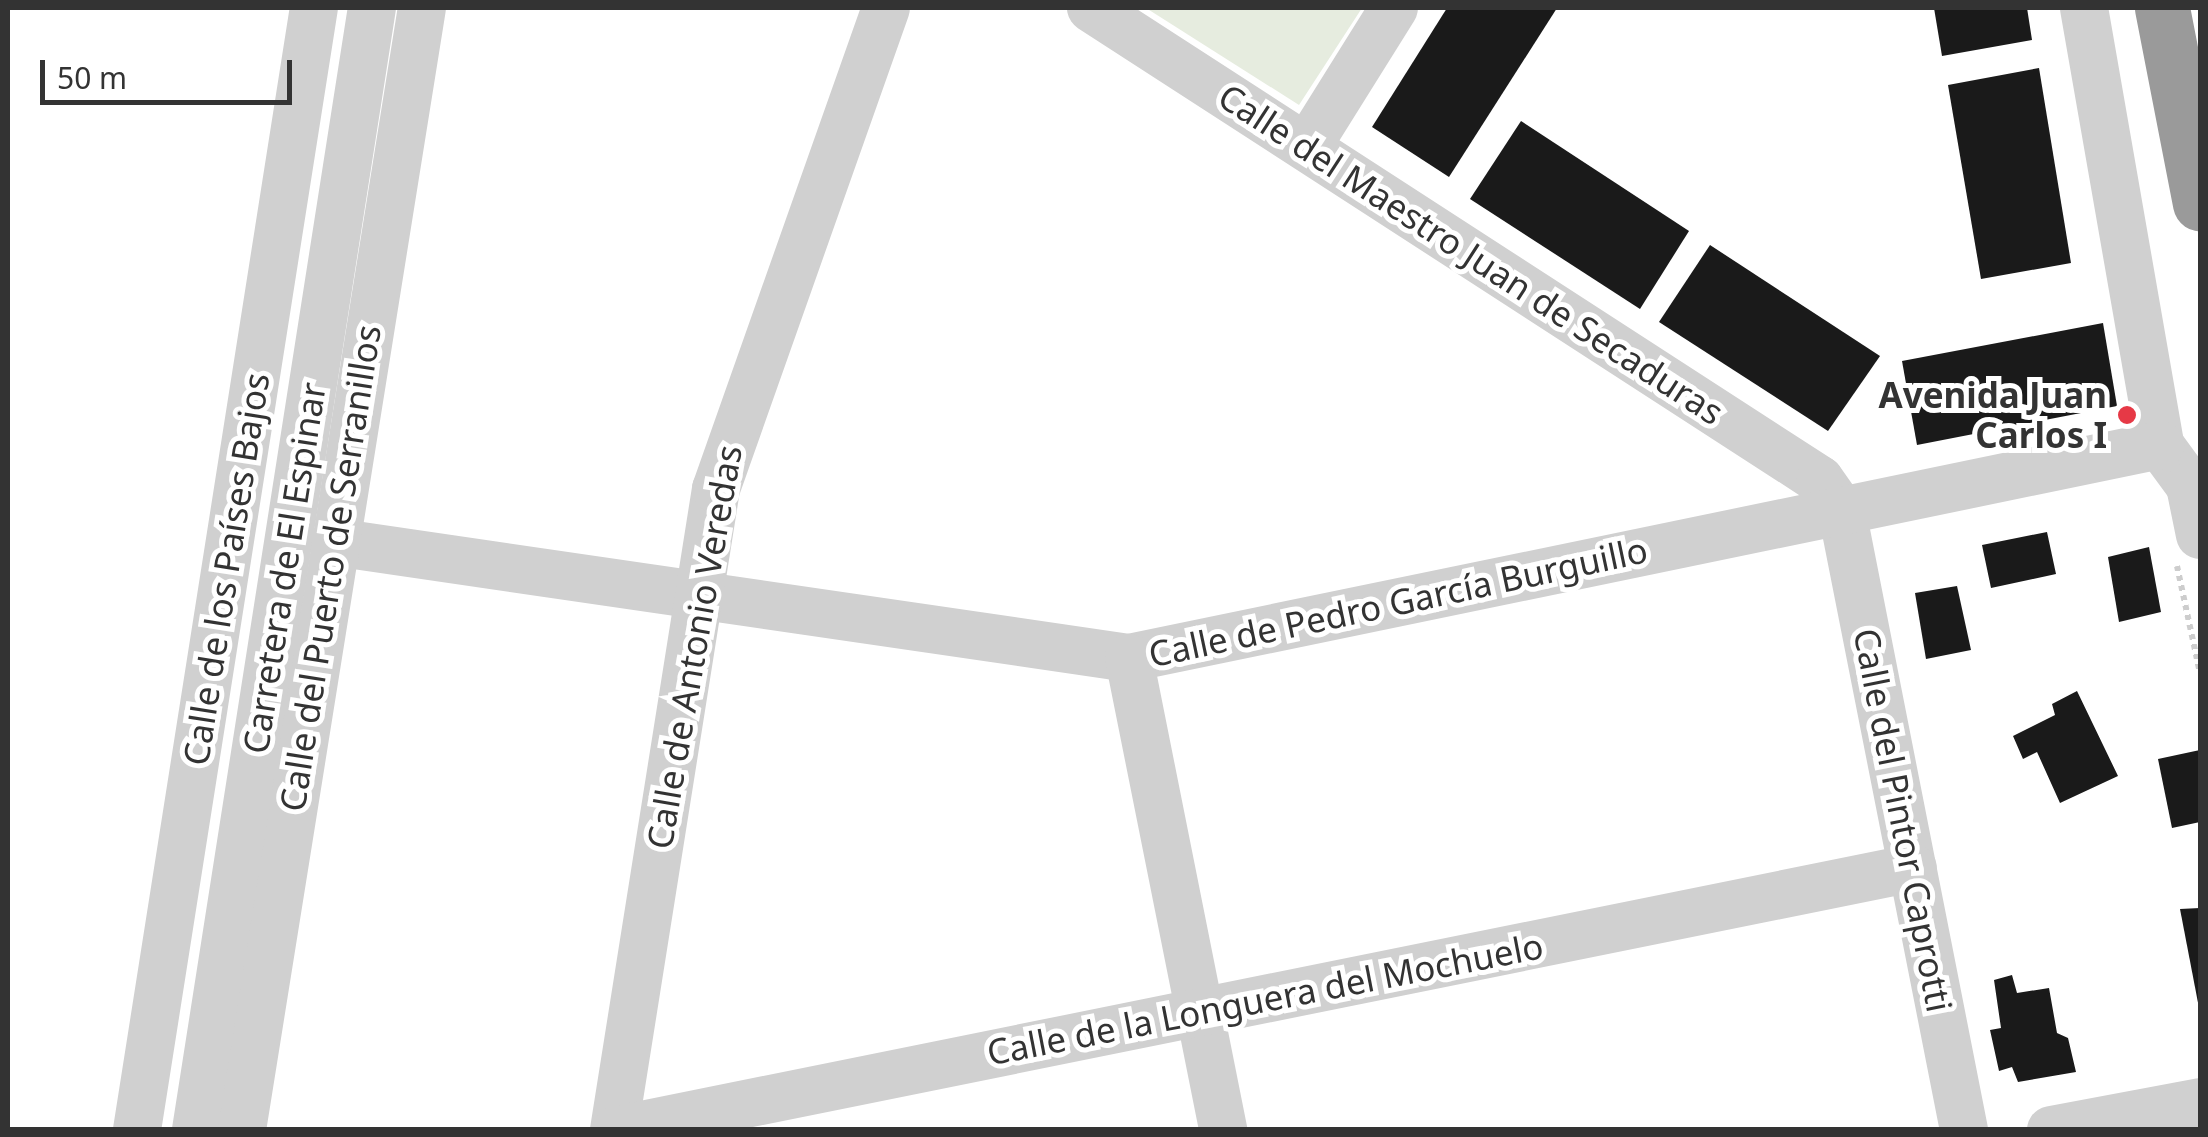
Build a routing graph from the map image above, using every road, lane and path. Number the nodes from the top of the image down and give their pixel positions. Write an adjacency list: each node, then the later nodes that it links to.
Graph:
1 (314, 8): 21 (street, Calle de los Países Bajos)
2 (372, 8): 22 (street, Carretera de El Espinar)
3 (422, 8): 13 (street, Calle del Puerto de Serranillos)
4 (886, 8): 15 (street, Calle de Antonio Veredas)
5 (1091, 8): 9 (street, Calle del Maestro Juan de Secaduras)
6 (1394, 8): 9 (street)
7 (2084, 8): 11 (street)
8 (2162, 8): 10 (highway)
9 (1307, 147): 12 (street, Calle del Maestro Juan de Secaduras)
10 (2200, 203)
11 (2160, 445): 12 (street, Calle de Pedro García Burguillo); 14 (street)
12 (1842, 511): 16 (street, Calle de Pedro García Burguillo); 18 (street, Calle del Pintor Caprotti)
13 (334, 542): 15 (street, Calle de Pedro García Burguillo); 23 (street, Calle del Puerto de Serranillos)
14 (2194, 547): 17 (path)
15 (699, 595): 16 (street, Calle de Pedro García Burguillo); 24 (street, Calle de Antonio Veredas)
16 (1129, 658): 19 (street)
17 (2200, 673)
18 (1912, 868): 19 (street, Calle de la Longuera del Mochuelo); 26 (street, Calle del Pintor Caprotti)
19 (1199, 1012): 24 (street, Calle de la Longuera del Mochuelo); 25 (street)
20 (2200, 1102): 27 (street)
21 (137, 1130)
22 (196, 1130)
23 (242, 1130)
24 (616, 1130)
25 (1223, 1130)
26 (1964, 1130)
27 (2052, 1130)

